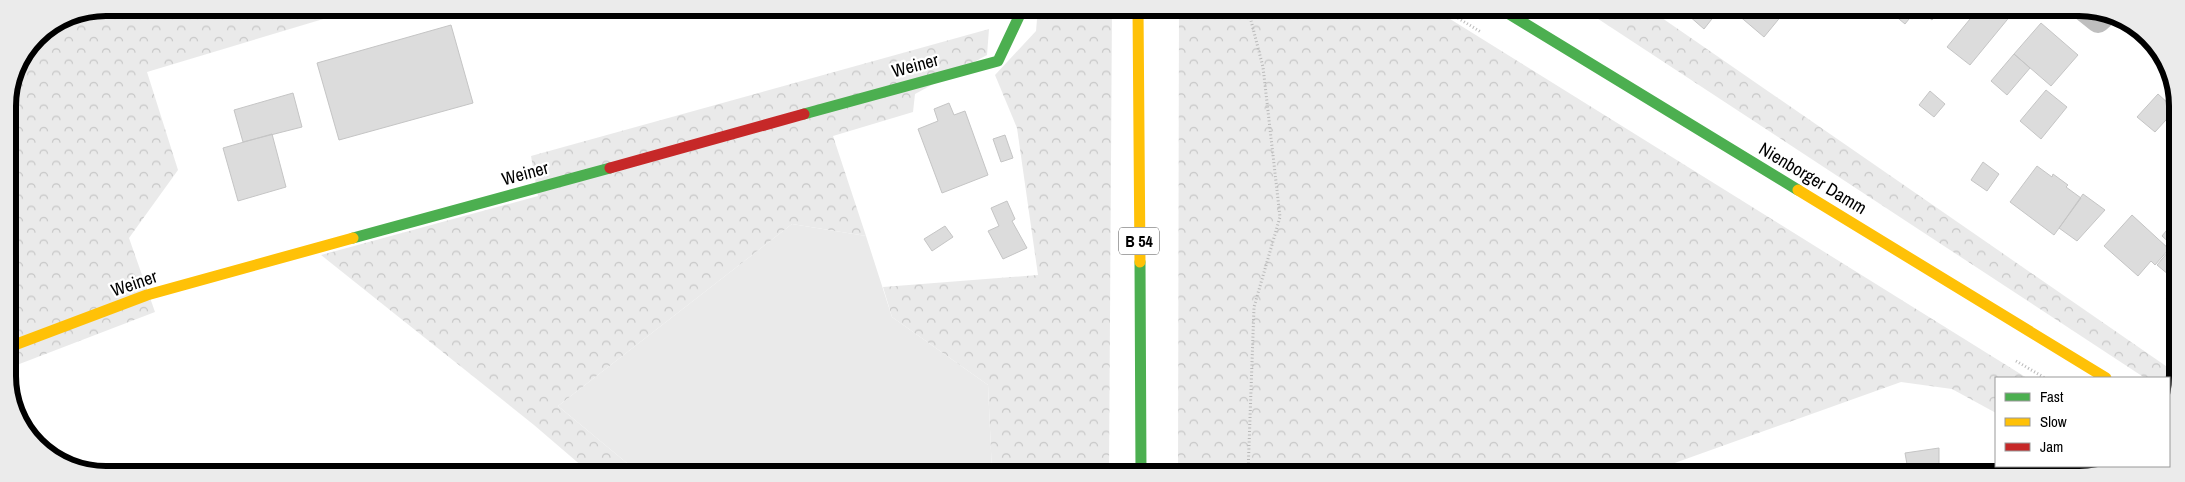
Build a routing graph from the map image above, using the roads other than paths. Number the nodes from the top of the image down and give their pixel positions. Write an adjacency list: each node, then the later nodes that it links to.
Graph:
1 (1019, 16): 4 (main road, Weiner)
2 (1138, 16): 6 (main road, B 54)
3 (1511, 16): 5 (main road, Nienborger Damm)
4 (16, 344)
5 (2104, 377)
6 (1141, 466)

